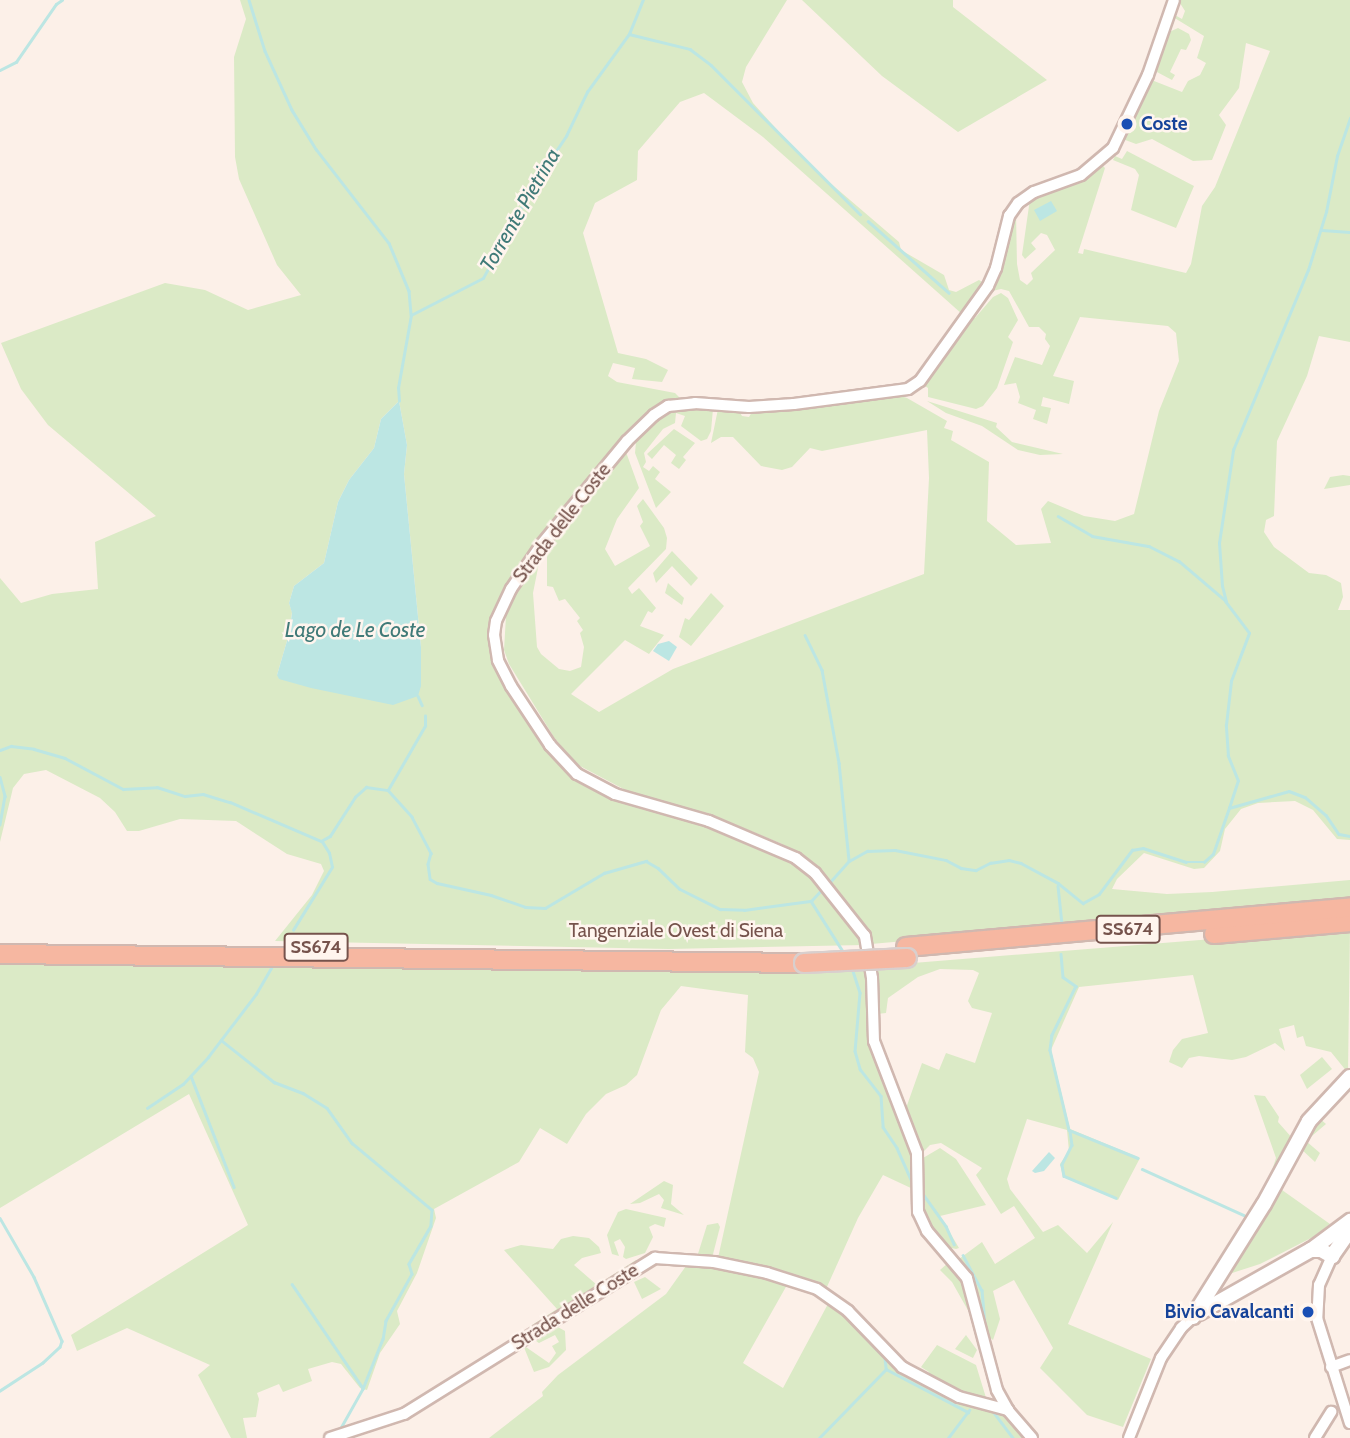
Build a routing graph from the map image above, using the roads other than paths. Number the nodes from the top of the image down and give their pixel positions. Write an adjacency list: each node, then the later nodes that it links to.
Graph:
1 (1174, 0): 18 (street, Strada delle Coste)
2 (1350, 907): 5 (highway, Tangenziale Ovest di Siena / SS674)
3 (1350, 922): 5 (highway, Tangenziale Ovest di Siena / SS674)
4 (0, 942): 7 (highway, Tangenziale Ovest di Siena / SS674)
5 (906, 953): 7 (highway, Tangenziale Ovest di Siena / SS674)
6 (0, 954): 7 (highway, Tangenziale Ovest di Siena / SS674)
7 (632, 958)
8 (1350, 1077): 13 (street)
9 (1350, 1221): 11 (street)
10 (1350, 1230): 12 (street)
11 (1311, 1250): 12 (street); 14 (street)
12 (1332, 1256): 17 (street)
13 (1216, 1281): 14 (street); 15 (street)
14 (1225, 1297): 15 (street)
15 (1194, 1317): 23 (street)
16 (1350, 1360): 17 (street)
17 (1331, 1367): 20 (street)
18 (1008, 1410): 21 (street, Strada delle Coste); 22 (street, Strada delle Coste)
19 (1331, 1412): 24 (street)
20 (1350, 1423)
21 (330, 1438)
22 (1032, 1438)
23 (1129, 1438)
24 (1316, 1438)

